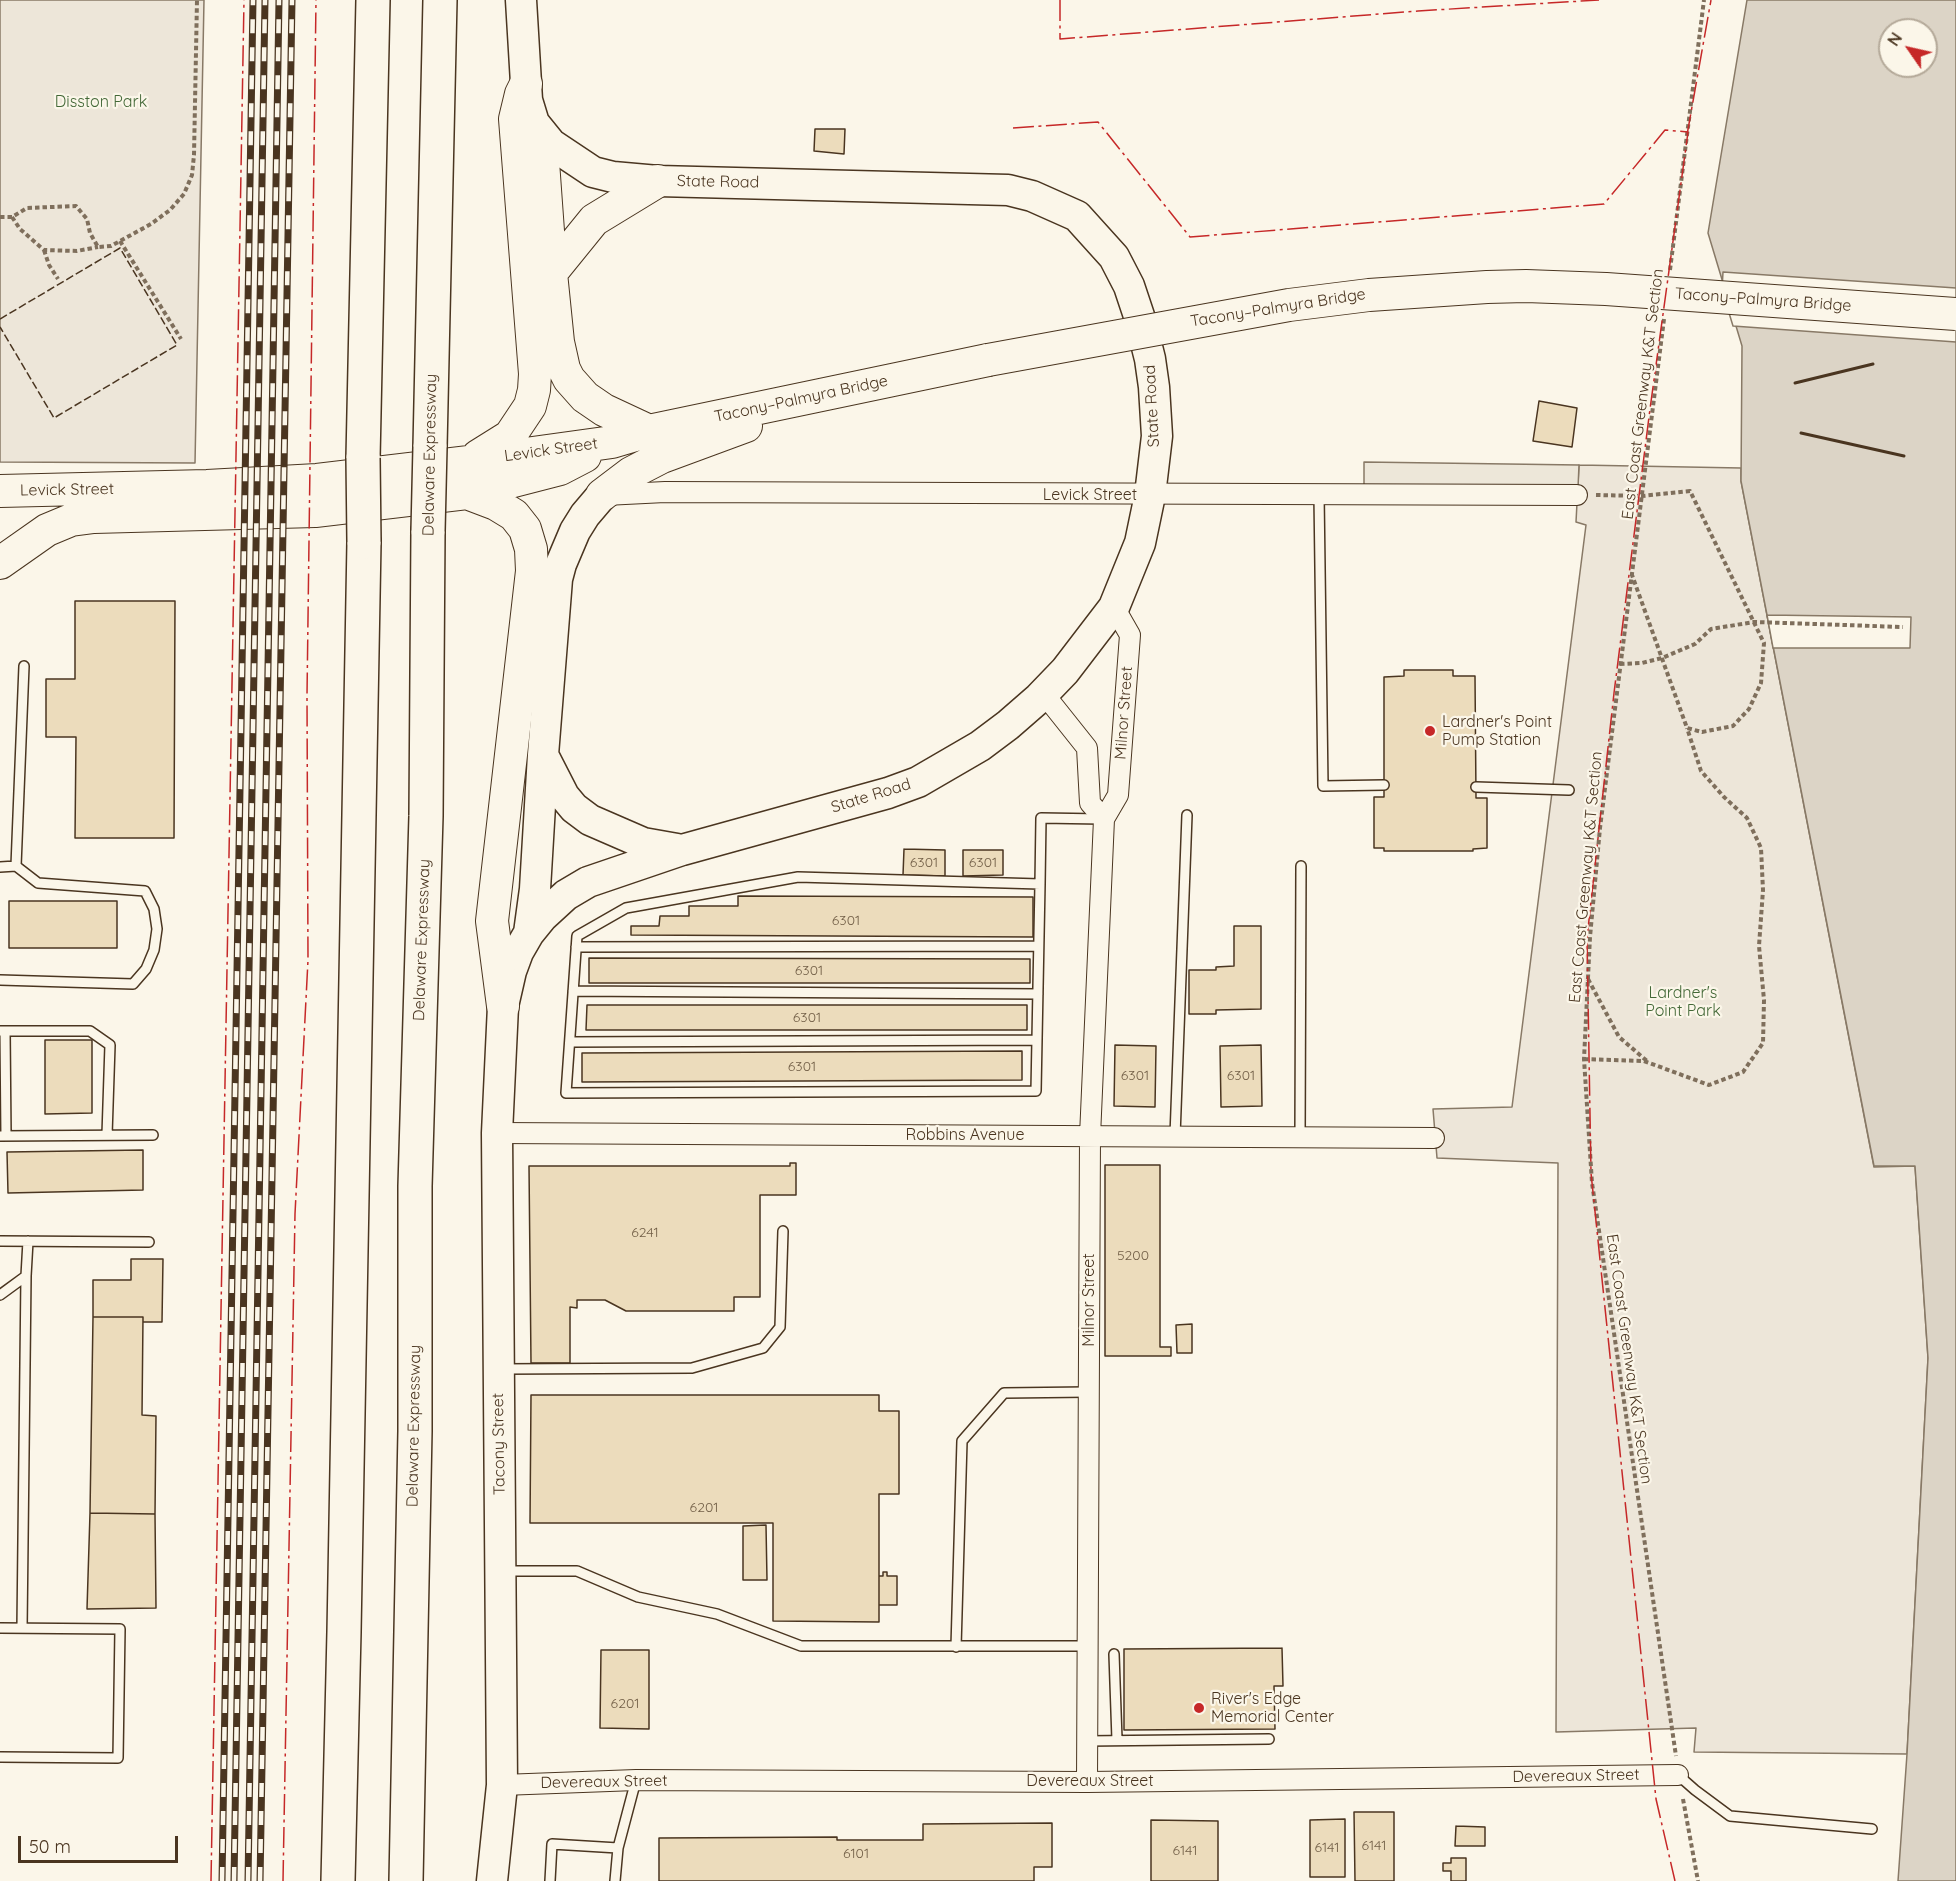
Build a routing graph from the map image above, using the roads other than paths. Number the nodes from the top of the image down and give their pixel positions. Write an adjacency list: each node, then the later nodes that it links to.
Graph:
1 (374, 0): 76 (highway, bridge)
2 (440, 0): 77 (highway, Delaware Expressway, bridge)
3 (521, 0): 4 (main road, State Road)
4 (526, 84): 5 (main road, State Road); 12 (highway)
5 (541, 134): 6 (main road, State Road); 7 (highway)
6 (658, 180): 7 (highway); 16 (main road, State Road)
7 (551, 273): 10 (highway)
8 (1956, 314): 9 (highway, Tacony–Palmyra Bridge, bridge)
9 (830, 392): 10 (highway, Tacony–Palmyra Bridge); 15 (highway)
10 (648, 431): 11 (highway, Tacony–Palmyra Bridge)
11 (612, 442): 12 (highway, Levick Street); 14 (highway, Levick Street)
12 (469, 462): 13 (highway, Levick Street)
13 (0, 491)
14 (467, 494): 19 (highway, Levick Street); 40 (highway)
15 (602, 495): 16 (street, Levick Street); 23 (main road)
16 (1150, 495): 17 (street, Levick Street); 20 (main road, State Road)
17 (1319, 495): 18 (street, Levick Street); 24 (lane)
18 (1577, 495)
19 (0, 563)
20 (1114, 607): 22 (main road, State Road); 28 (street, Milnor Street)
21 (24, 666): 30 (lane)
22 (1044, 694): 28 (street, Milnor Street); 29 (main road, State Road)
23 (543, 755): 29 (main road); 34 (main road)
24 (1384, 785)
25 (1476, 787): 26 (lane)
26 (1569, 790)
27 (1187, 815): 49 (lane)
28 (1104, 819): 33 (lane); 48 (street, Milnor Street)
29 (682, 850): 34 (main road, State Road)
30 (16, 866): 32 (lane); 37 (lane)
31 (1301, 866): 50 (lane)
32 (0, 867)
33 (1040, 884): 35 (lane); 36 (lane)
34 (529, 933): 40 (main road, State Road)
35 (1038, 946): 36 (lane); 39 (lane)
36 (576, 947): 38 (lane)
37 (0, 980)
38 (573, 991): 39 (lane); 43 (lane)
39 (1038, 994): 42 (lane)
40 (503, 1006): 44 (main road, Tacony Street)
41 (2, 1031): 45 (lane); 47 (lane)
42 (1037, 1040): 43 (lane); 43 (lane)
43 (570, 1042)
44 (497, 1133): 48 (street, Robbins Avenue); 58 (main road, Tacony Street)
45 (107, 1135): 46 (lane); 47 (lane)
46 (153, 1135)
47 (3, 1136)
48 (1089, 1136): 49 (street, Robbins Avenue); 59 (street, Milnor Street)
49 (1175, 1136): 50 (street, Robbins Avenue)
50 (1300, 1137): 51 (street, Robbins Avenue)
51 (1434, 1138)
52 (783, 1232): 58 (lane)
53 (0, 1241): 54 (lane)
54 (28, 1241): 55 (lane); 56 (lane)
55 (150, 1242)
56 (26, 1276): 57 (lane); 62 (lane)
57 (0, 1295)
58 (498, 1369): 60 (main road, Tacony Street)
59 (1089, 1392): 63 (street, Milnor Street); 64 (lane)
60 (500, 1570): 64 (lane); 73 (main road, Tacony Street)
61 (0, 1628): 62 (lane)
62 (22, 1628): 69 (lane)
63 (1088, 1646): 64 (lane); 68 (street, Milnor Street)
64 (956, 1647)
65 (1114, 1654): 67 (lane)
66 (1269, 1739): 67 (lane)
67 (1117, 1740): 68 (lane)
68 (1087, 1741): 72 (street, Milnor Street)
69 (0, 1757)
70 (1678, 1774): 72 (street, Devereaux Street); 74 (lane)
71 (636, 1780): 72 (street, Devereaux Street); 73 (street, Devereaux Street); 75 (lane)
72 (1087, 1782)
73 (502, 1785): 78 (main road, Tacony Street)
74 (1872, 1829)
75 (618, 1848): 79 (lane); 80 (lane)
76 (338, 1881)
77 (406, 1881)
78 (492, 1881)
79 (550, 1881)
80 (615, 1881)

